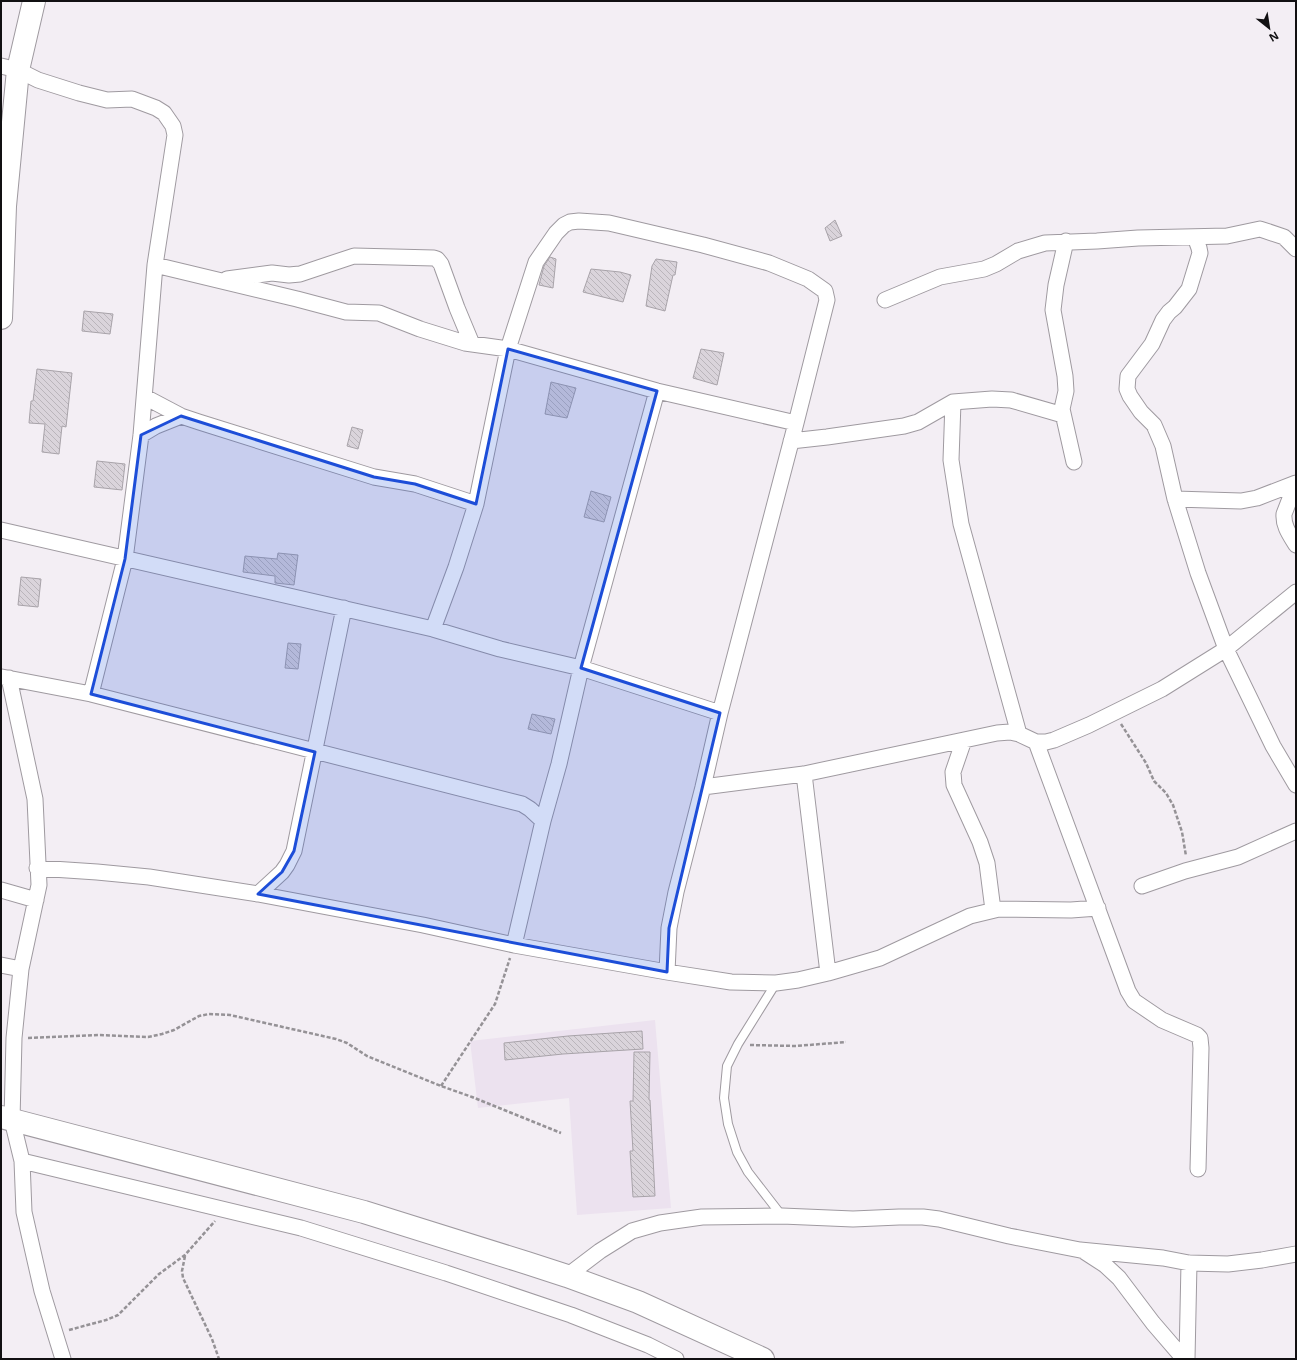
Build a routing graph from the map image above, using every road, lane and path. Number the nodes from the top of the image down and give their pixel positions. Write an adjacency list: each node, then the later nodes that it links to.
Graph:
1 (29, 4): 2 (main road)
2 (10, 68): 6 (street); 9 (main road)
3 (1195, 237): 4 (street); 5 (street); 22 (street)
4 (1066, 241): 8 (street); 15 (street)
5 (1296, 249)
6 (155, 265): 7 (street); 13 (street)
7 (218, 280): 10 (street); 10 (street)
8 (885, 300)
9 (1, 318)
10 (472, 344): 11 (street)
11 (508, 349): 12 (street); 17 (street); 23 (street)
12 (657, 391): 17 (street); 31 (street)
13 (145, 397): 16 (street); 18 (street)
14 (953, 402): 15 (street); 19 (street); 36 (street)
15 (1063, 415): 20 (street)
16 (181, 416): 18 (street); 23 (street)
17 (796, 423): 19 (street)
18 (141, 435): 26 (street)
19 (791, 441): 34 (street)
20 (1074, 462)
21 (1296, 483): 22 (street); 25 (street)
22 (1175, 499): 30 (street)
23 (476, 504): 29 (street)
24 (1, 530): 26 (street)
25 (1296, 545)
26 (125, 559): 28 (street); 33 (street)
27 (1296, 592): 30 (street)
28 (344, 608): 29 (street); 39 (street)
29 (433, 628): 31 (street)
30 (1226, 649): 35 (street); 41 (street)
31 (581, 668): 34 (street); 43 (street)
32 (5, 677): 33 (street); 47 (street)
33 (91, 694): 39 (street)
34 (720, 713): 42 (street)
35 (1114, 713): 38 (street); 48 (path)
36 (1020, 734): 37 (street); 38 (street)
37 (964, 740): 40 (street); 54 (street)
38 (1036, 742): 53 (street)
39 (315, 752): 44 (street); 51 (street)
40 (804, 774): 42 (street); 59 (street)
41 (1296, 785)
42 (703, 787): 58 (street)
43 (551, 793): 44 (street); 45 (street)
44 (522, 804): 45 (street)
45 (543, 821): 55 (street)
46 (1296, 831): 48 (street)
47 (37, 868): 51 (street); 52 (street)
48 (1186, 871): 49 (street)
49 (1142, 886)
50 (1, 890): 52 (street)
51 (258, 894): 55 (street)
52 (36, 900): 57 (street)
53 (1098, 908): 54 (street); 68 (street)
54 (993, 910): 59 (street)
55 (514, 945): 58 (street); 64 (path)
56 (1, 965): 57 (street)
57 (20, 969): 61 (street)
58 (667, 972): 60 (street)
59 (828, 973): 60 (street)
60 (776, 983): 63 (lane)
61 (14, 1038): 64 (path); 65 (street)
62 (846, 1042): 63 (path)
63 (738, 1044): 70 (lane)
64 (441, 1086): 66 (path)
65 (6, 1118): 67 (street); 75 (main road)
66 (561, 1133)
67 (22, 1161): 69 (street); 76 (street)
68 (1198, 1169)
69 (227, 1210): 73 (path); 79 (street)
70 (782, 1216): 71 (street); 75 (street)
71 (1080, 1250): 74 (street); 81 (street)
72 (1296, 1254): 74 (street)
73 (185, 1255): 76 (path); 78 (path)
74 (1189, 1263): 82 (street)
75 (567, 1276): 80 (main road)
76 (55, 1334): 77 (street)
77 (63, 1359)
78 (219, 1359)
79 (676, 1359)
80 (763, 1359)
81 (1184, 1359)
82 (1187, 1359)

